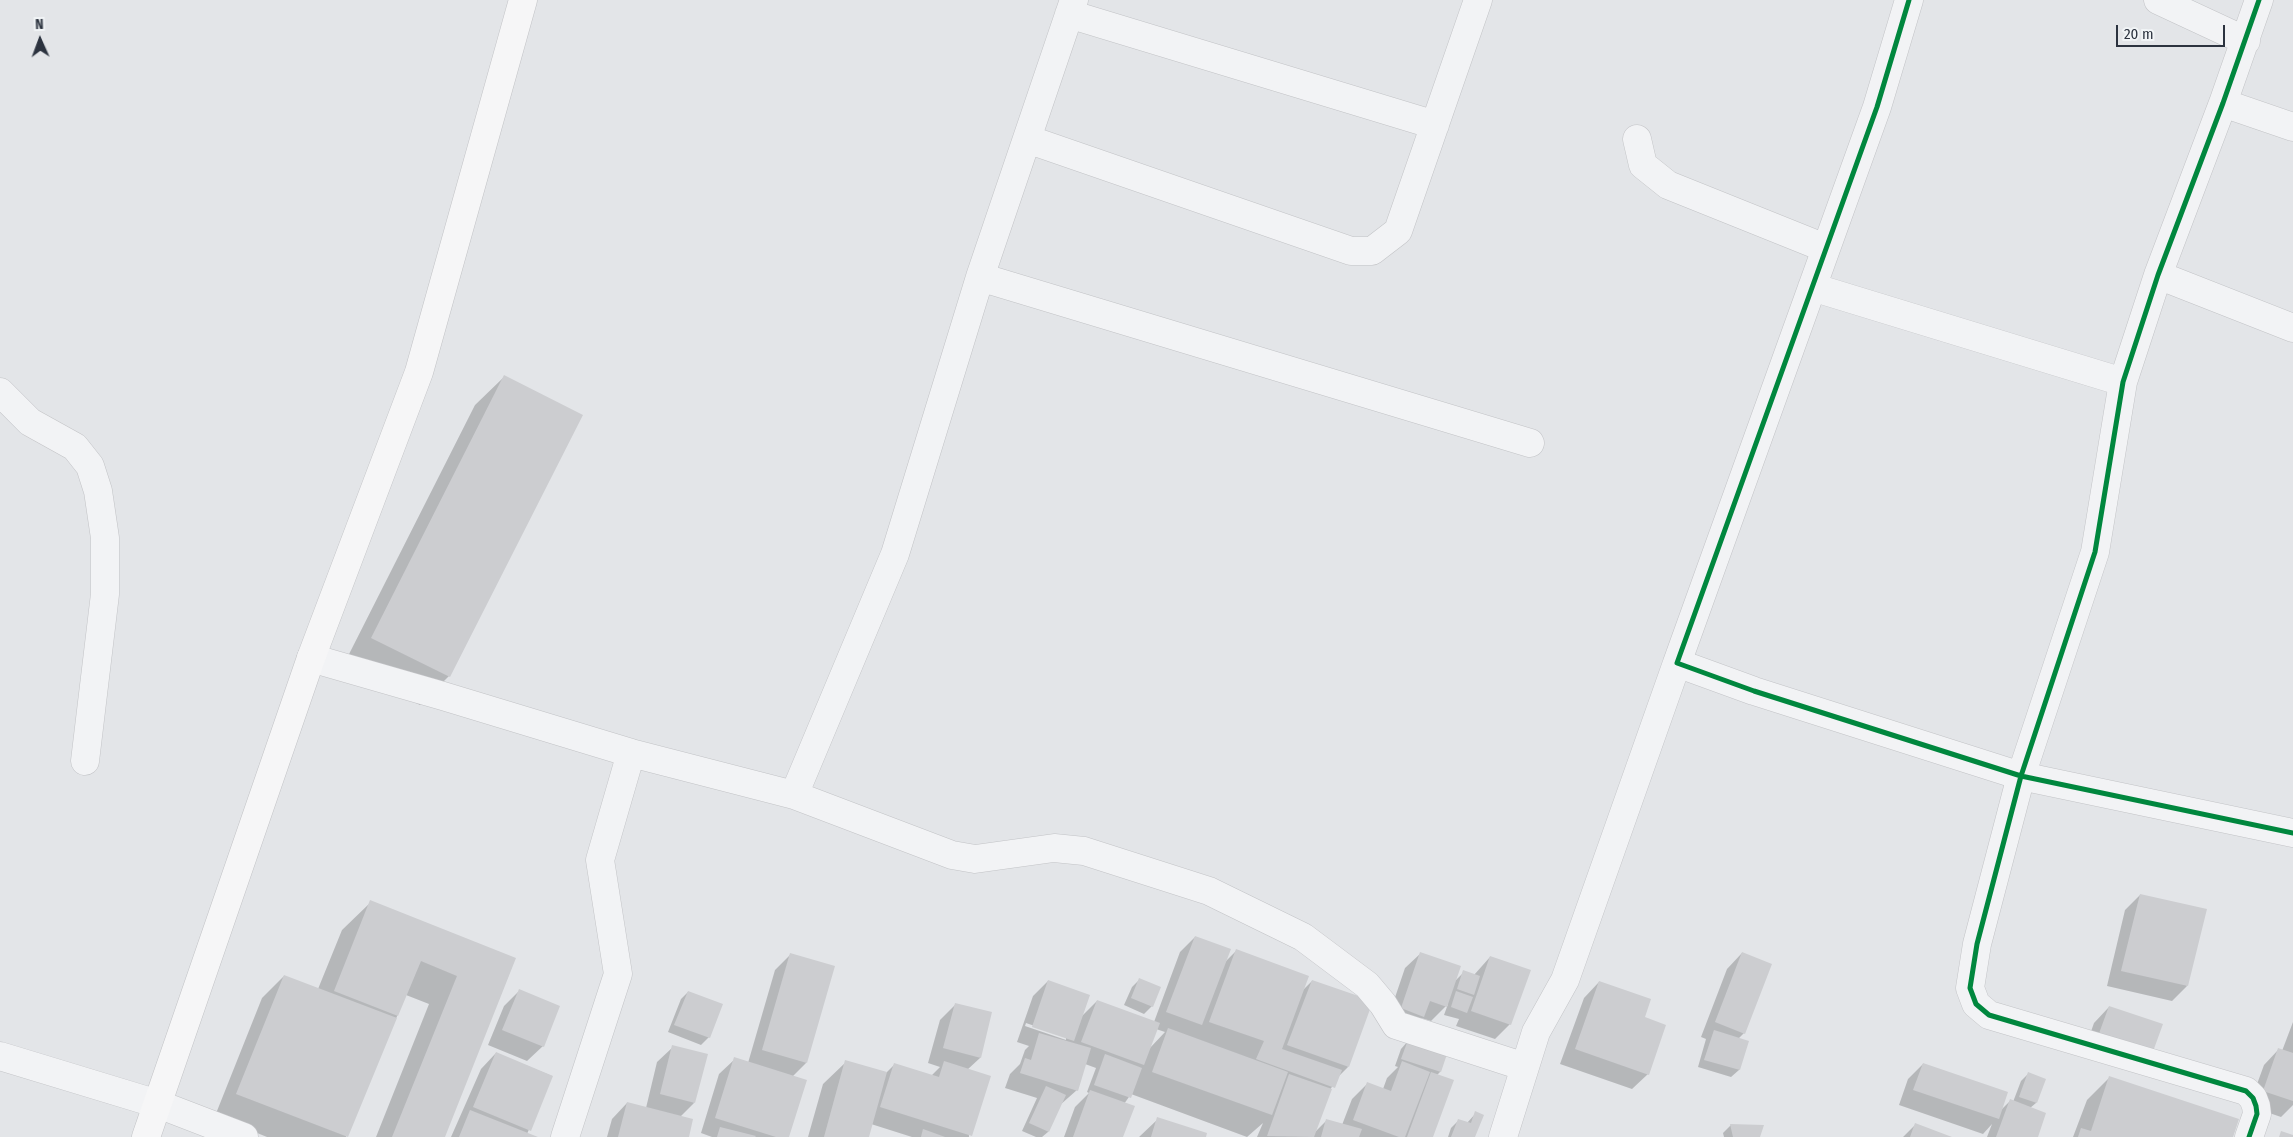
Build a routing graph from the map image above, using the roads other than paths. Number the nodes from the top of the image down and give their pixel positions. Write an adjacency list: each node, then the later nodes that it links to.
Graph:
1 (523, 0): 21 (main road)
2 (1478, 0): 9 (street)
3 (1909, 0): 13 (street)
4 (2158, 0): 7 (street)
5 (2259, 0): 7 (street)
6 (1072, 7): 9 (street); 12 (street)
7 (2246, 41): 8 (street)
8 (2223, 102): 10 (street); 14 (street)
9 (1435, 125): 12 (street)
10 (2293, 127)
11 (1637, 139): 13 (street)
12 (1027, 140): 15 (street)
13 (1825, 248): 16 (street)
14 (2158, 275): 17 (street); 18 (street)
15 (980, 277): 20 (street); 26 (street)
16 (1812, 287): 18 (street); 22 (street)
17 (2293, 328)
18 (2123, 382): 25 (street)
19 (0, 392): 24 (street)
20 (1530, 443)
21 (311, 658): 23 (street); 30 (main road)
22 (1677, 663): 25 (street); 29 (street)
23 (630, 754): 26 (street); 33 (street)
24 (84, 761)
25 (2021, 776): 27 (street); 35 (street)
26 (794, 795): 29 (street)
27 (2293, 833)
28 (0, 1056): 30 (street)
29 (1526, 1067): 34 (street)
30 (158, 1104): 31 (main road); 32 (street)
31 (146, 1137)
32 (244, 1137)
33 (565, 1137)
34 (1503, 1137)
35 (2248, 1137)

